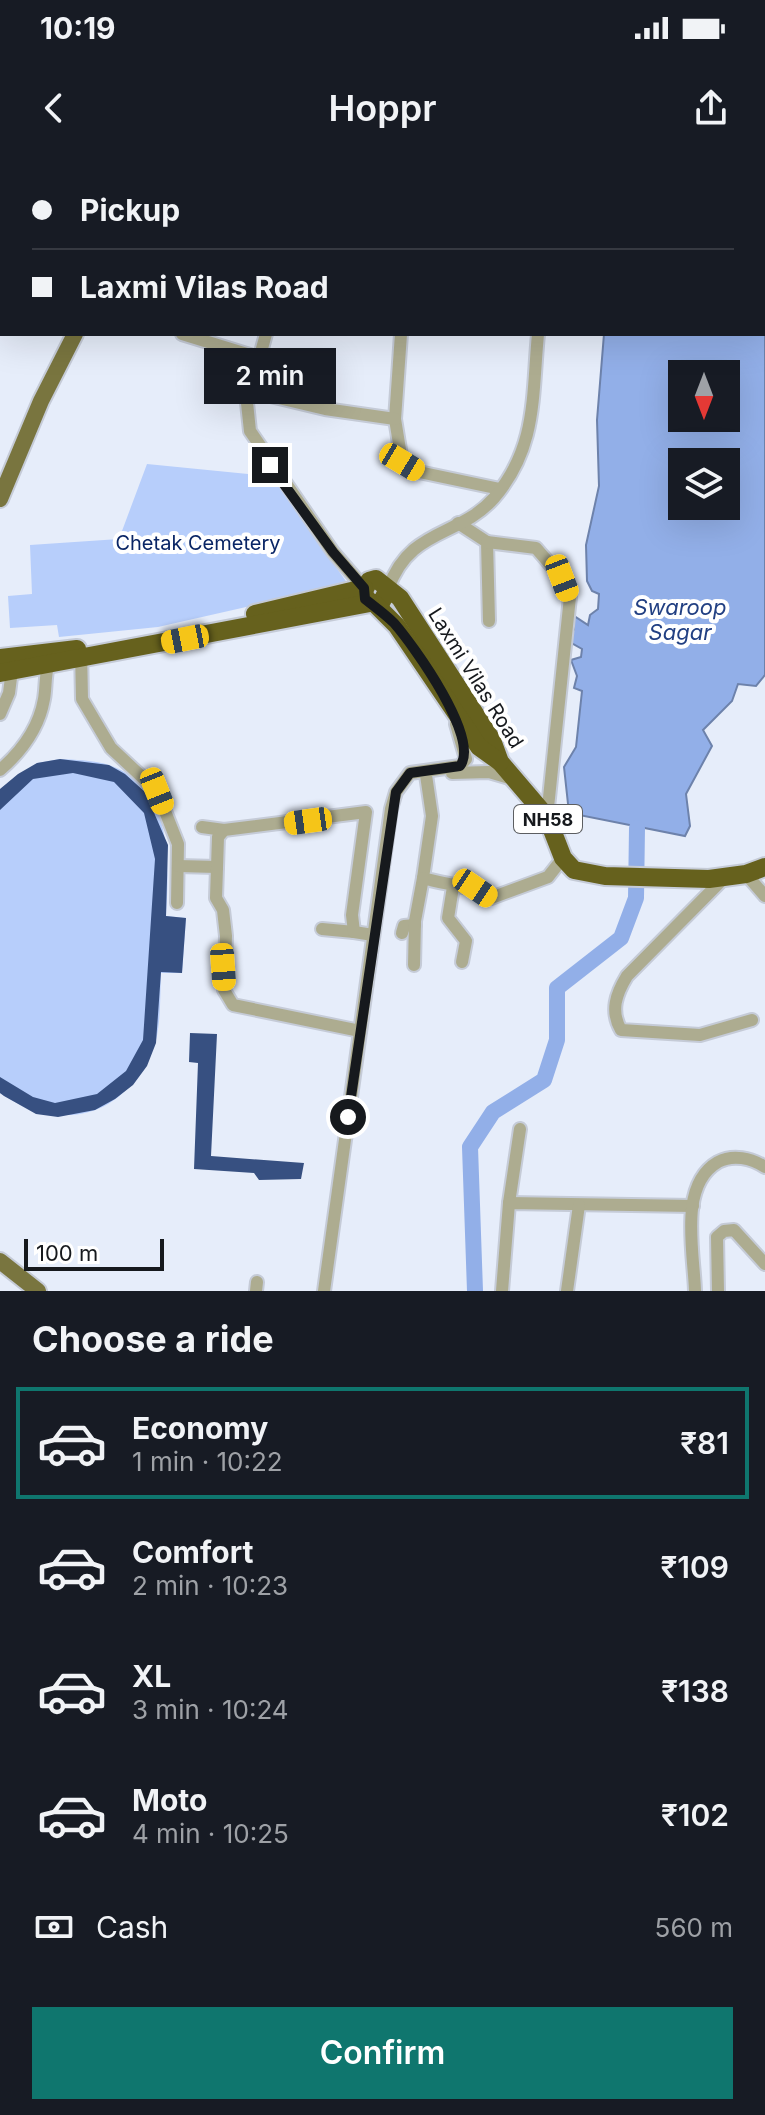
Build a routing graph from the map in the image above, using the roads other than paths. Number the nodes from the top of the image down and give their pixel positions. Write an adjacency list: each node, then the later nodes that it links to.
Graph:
1 (74, 336): 9 (main road)
2 (188, 336): 6 (street)
3 (266, 336): 6 (street)
4 (401, 336): 8 (street)
5 (538, 336): 10 (street)
6 (260, 358): 7 (street)
7 (249, 397): 8 (street); 15 (street)
8 (395, 419): 10 (street)
9 (6, 469): 11 (main road)
10 (500, 489): 12 (street)
11 (0, 499)
12 (458, 523): 13 (street); 14 (street)
13 (487, 542): 16 (street); 27 (street)
14 (388, 589): 15 (highway); 22 (highway, Laxmi Vilas Road / NH58)
15 (370, 598): 17 (highway); 20 (highway, NH58)
16 (489, 621)
17 (82, 653): 18 (highway); 19 (highway); 31 (street)
18 (48, 666): 19 (highway); 23 (street)
19 (4, 667): 21 (street)
20 (447, 699): 22 (highway, NH58); 25 (street)
21 (0, 714)
22 (500, 762): 26 (highway, Laxmi Vilas Road / NH58)
23 (0, 770)
24 (426, 775): 25 (street); 26 (street); 35 (street)
25 (402, 781): 44 (street)
26 (520, 782): 27 (highway, Laxmi Vilas Road / NH58)
27 (547, 817): 30 (highway, Laxmi Vilas Road / NH58)
28 (202, 827): 29 (street)
29 (224, 830): 32 (street); 42 (street)
30 (563, 858): 36 (highway, NH58); 37 (street)
31 (178, 866): 32 (street); 39 (street)
32 (217, 867): 48 (street)
33 (765, 867): 34 (highway, NH58)
34 (746, 874): 36 (highway, NH58); 38 (street)
35 (423, 878): 37 (street); 40 (street)
36 (716, 878): 47 (street)
37 (453, 887): 45 (street)
38 (765, 896)
39 (177, 903)
40 (415, 925): 43 (street); 46 (street)
41 (322, 929): 42 (street)
42 (354, 932): 44 (street)
43 (402, 933)
44 (373, 935): 48 (street)
45 (462, 962)
46 (414, 965)
47 (752, 1020)
48 (360, 1031): 57 (street)
49 (520, 1129): 51 (street)
50 (765, 1167): 53 (street)
51 (509, 1203): 52 (street); 58 (street)
52 (579, 1205): 53 (street); 59 (street)
53 (693, 1206): 60 (street)
54 (0, 1261): 56 (main road)
55 (765, 1264): 61 (street)
56 (38, 1291)
57 (324, 1291)
58 (502, 1291)
59 (567, 1291)
60 (695, 1291)
61 (718, 1291)

